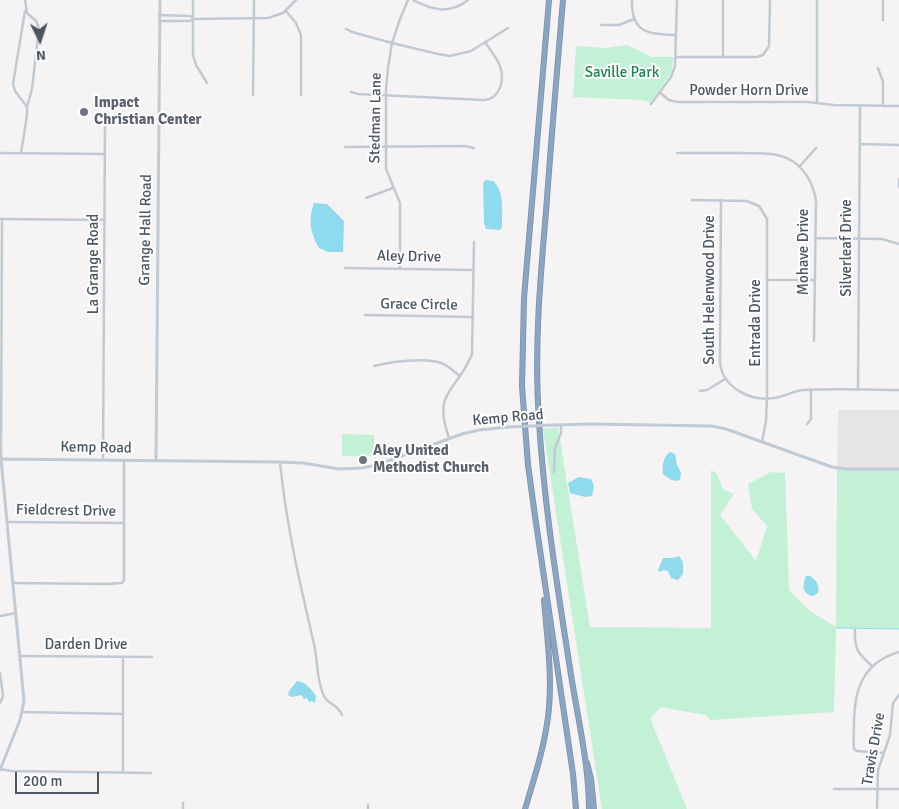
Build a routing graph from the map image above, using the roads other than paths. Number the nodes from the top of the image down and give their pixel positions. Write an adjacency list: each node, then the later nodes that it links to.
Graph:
1 (25, 0): 17 (street)
2 (160, 0): 19 (main road, Grange Hall Road)
3 (193, 0): 20 (street)
4 (254, 0): 21 (street)
5 (296, 0): 18 (street)
6 (408, 0): 30 (street, Stedman Lane)
7 (413, 0): 8 (street)
8 (468, 0)
9 (549, 0): 99 (highway)
10 (563, 0): 115 (highway)
11 (632, 0): 22 (street)
12 (677, 0): 28 (street)
13 (723, 0): 32 (street)
14 (770, 0): 32 (street)
15 (817, 0): 40 (street)
16 (883, 0): 23 (street)
17 (25, 8): 45 (street); 45 (street)
18 (286, 11): 21 (street); 38 (street)
19 (159, 15): 20 (street); 24 (main road, Grange Hall Road)
20 (193, 18): 21 (street); 24 (street); 34 (street)
21 (254, 19): 37 (street)
22 (634, 19): 25 (street); 28 (street)
23 (883, 20)
24 (159, 21): 46 (main road, Grange Hall Road)
25 (601, 25)
26 (508, 28): 29 (street)
27 (346, 29): 30 (street)
28 (676, 35): 31 (street)
29 (485, 42): 30 (street); 39 (street)
30 (392, 43): 39 (street, Stedman Lane)
31 (676, 57): 32 (street); 36 (street)
32 (723, 57)
33 (878, 68): 43 (street)
34 (207, 83)
35 (351, 92): 39 (street)
36 (659, 92): 40 (street, Powder Horn Drive); 41 (street)
37 (253, 95)
38 (301, 95)
39 (386, 95): 50 (street, Stedman Lane)
40 (817, 102): 42 (street, Powder Horn Drive)
41 (651, 104)
42 (860, 106): 43 (street, Powder Horn Drive); 47 (street, Silverleaf Drive)
43 (883, 106): 44 (street, Powder Horn Drive)
44 (899, 106)
45 (27, 107): 54 (street)
46 (158, 120): 56 (street, La Grange Road); 93 (main road, Grange Hall Road)
47 (860, 144): 48 (street); 67 (street, Silverleaf Drive)
48 (899, 144)
49 (345, 147): 50 (street)
50 (386, 148): 51 (street); 60 (street, Stedman Lane)
51 (474, 148)
52 (816, 148): 57 (street)
53 (0, 153): 54 (street)
54 (21, 153): 56 (street)
55 (677, 153): 57 (street)
56 (105, 154): 65 (street, La Grange Road)
57 (800, 166): 66 (street, Mohave Drive)
58 (899, 179): 59 (street)
59 (899, 187)
60 (393, 188): 61 (street); 71 (street, Stedman Lane)
61 (366, 198)
62 (692, 200): 63 (street)
63 (721, 200): 73 (street, Entrada Drive); 80 (street, South Helenwood Drive)
64 (1, 219): 65 (street); 90 (street)
65 (105, 220): 91 (street, La Grange Road)
66 (816, 238): 67 (street); 74 (street, Mohave Drive)
67 (859, 238): 69 (street); 82 (street, Silverleaf Drive)
68 (474, 242): 72 (street)
69 (899, 244)
70 (345, 268): 71 (street, Aley Drive)
71 (400, 268): 72 (street, Aley Drive)
72 (473, 270): 76 (street)
73 (768, 280): 74 (street); 85 (street, Entrada Drive)
74 (816, 280): 77 (street, Mohave Drive)
75 (365, 316): 76 (street, Grace Circle)
76 (473, 317): 79 (street)
77 (814, 341)
78 (374, 366): 79 (street)
79 (460, 376): 88 (street)
80 (725, 379): 84 (street); 85 (street)
81 (811, 390): 82 (street); 85 (street); 86 (street)
82 (858, 390): 83 (street)
83 (899, 390)
84 (700, 391)
85 (767, 399): 89 (street, Entrada Drive)
86 (807, 424)
87 (561, 425): 88 (main road, Kemp Road, bridge); 89 (main road, Kemp Road); 96 (street)
88 (449, 438): 94 (main road, Kemp Road)
89 (762, 442): 95 (main road, Kemp Road)
90 (1, 459): 91 (main road, Kemp Road); 97 (main road)
91 (103, 460): 92 (main road, Kemp Road)
92 (124, 460): 93 (main road, Kemp Road); 98 (street)
93 (156, 460): 94 (main road, Kemp Road)
94 (280, 462): 114 (street)
95 (899, 469)
96 (554, 472)
97 (7, 522): 98 (street, Fieldcrest Drive); 100 (main road)
98 (124, 523): 100 (street)
99 (542, 569): 126 (highway); 127 (highway)
100 (13, 583): 101 (main road)
101 (16, 613): 102 (street); 105 (main road)
102 (0, 615)
103 (855, 630): 108 (street)
104 (899, 652): 108 (street)
105 (20, 656): 106 (street, Darden Drive); 112 (main road)
106 (123, 657): 107 (street, Darden Drive); 113 (street)
107 (152, 657)
108 (872, 666): 116 (street)
109 (0, 673): 111 (street)
110 (899, 695): 116 (street, Travis Drive)
111 (0, 703)
112 (22, 712): 113 (street); 117 (main road)
113 (123, 714): 118 (street)
114 (342, 715)
115 (582, 741): 128 (highway); 129 (highway)
116 (884, 753): 122 (street, Travis Drive)
117 (0, 769): 118 (street)
118 (123, 772): 119 (street)
119 (151, 773)
120 (834, 789): 122 (street)
121 (899, 789): 122 (street)
122 (877, 790): 124 (street, Travis Drive)
123 (183, 803): 125 (street)
124 (877, 808)
125 (183, 809)
126 (525, 809)
127 (576, 809)
128 (589, 809)
129 (594, 809)

